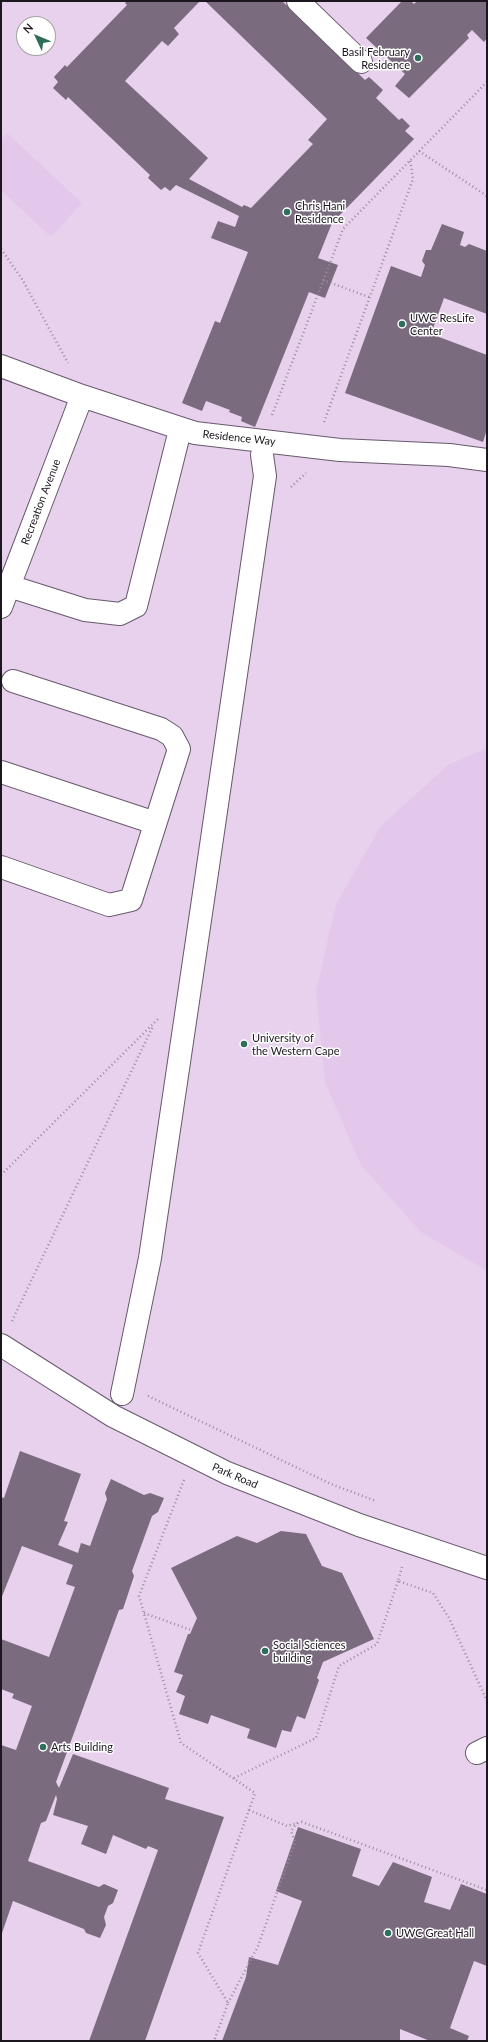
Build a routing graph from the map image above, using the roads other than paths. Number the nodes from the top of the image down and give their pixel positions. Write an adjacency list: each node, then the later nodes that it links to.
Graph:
1 (298, 1): 2 (street)
2 (360, 62)
3 (1, 366): 4 (street, Residence Way)
4 (82, 396): 5 (street, Residence Way); 8 (street, Recreation Avenue)
5 (180, 430): 7 (street, Residence Way); 8 (street)
6 (262, 455): 15 (street)
7 (487, 460)
8 (9, 586): 9 (street, Recreation Avenue)
9 (1, 608)
10 (13, 681): 12 (street)
11 (1, 772): 12 (street)
12 (155, 823): 13 (street)
13 (1, 867)
14 (2, 1351): 16 (street, Park Road)
15 (123, 1390)
16 (487, 1568)

